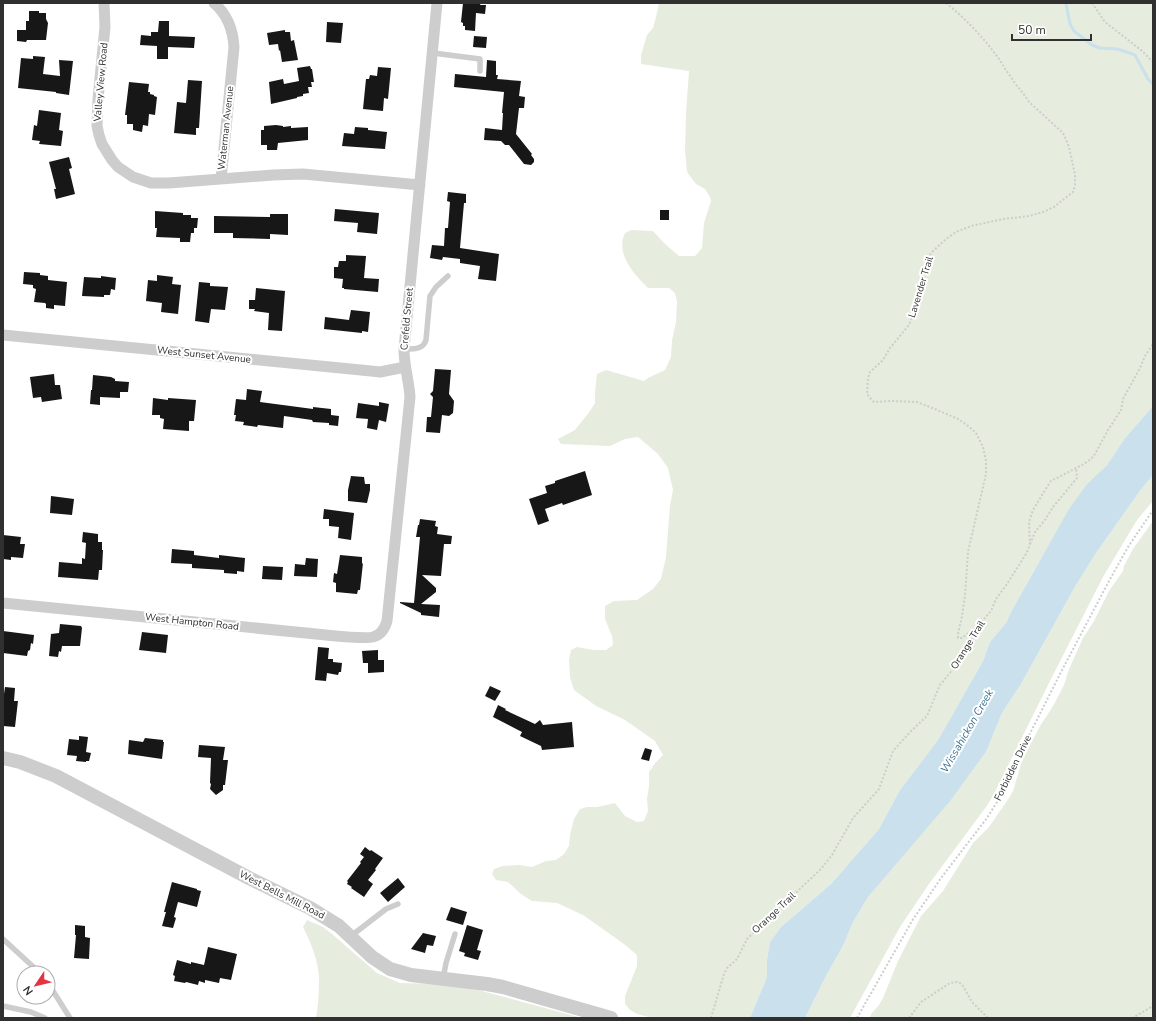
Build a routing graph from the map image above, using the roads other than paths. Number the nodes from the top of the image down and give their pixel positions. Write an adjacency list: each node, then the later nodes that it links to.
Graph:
1 (104, 3): 6 (street, Valley View Road)
2 (214, 3): 6 (street, Waterman Avenue)
3 (438, 3): 4 (street, Crefeld Street)
4 (433, 52): 5 (lane); 7 (street, Crefeld Street)
5 (480, 71)
6 (221, 179): 7 (street, Waterman Avenue)
7 (420, 185): 10 (street, Crefeld Street)
8 (448, 276): 10 (lane)
9 (3, 335): 11 (street, West Sunset Avenue)
10 (404, 349): 11 (street, Crefeld Street)
11 (405, 367): 13 (street, Crefeld Street)
12 (3, 603): 13 (street, West Hampton Road)
13 (381, 632)
14 (3, 758): 17 (street, West Bells Mill Road)
15 (398, 904): 17 (lane)
16 (455, 934): 20 (lane)
17 (351, 937): 20 (street, West Bells Mill Road)
18 (3, 939): 19 (lane)
19 (31, 965)
20 (443, 979): 25 (street, West Bells Mill Road)
21 (56, 996): 24 (lane)
22 (3, 1006): 23 (lane)
23 (45, 1018)
24 (70, 1018)
25 (611, 1018)

